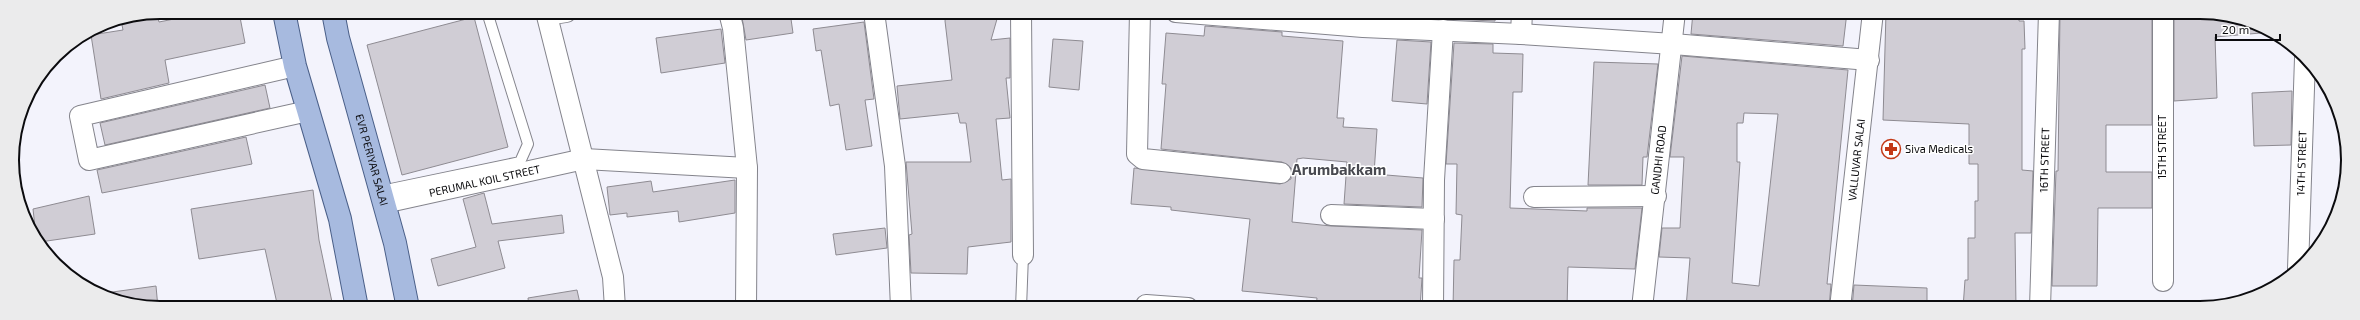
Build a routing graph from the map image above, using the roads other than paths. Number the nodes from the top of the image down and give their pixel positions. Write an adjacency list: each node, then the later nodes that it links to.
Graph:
1 (285, 19): 20 (main road)
2 (334, 19): 27 (main road, EVR PERIYAR SALAI)
3 (488, 19): 27 (lane)
4 (554, 19): 23 (street)
5 (731, 19): 24 (street)
6 (875, 19): 38 (street)
7 (1021, 19): 31 (street)
8 (1140, 19): 25 (street)
9 (1340, 19): 15 (street)
10 (1521, 19): 17 (street)
11 (1675, 19): 18 (street, GANDHI ROAD)
12 (1872, 19): 19 (street, VALLUVAR SALAI)
13 (2049, 19): 43 (street, 16TH STREET)
14 (2163, 19): 33 (street, 15TH STREET)
15 (1363, 20): 16 (street)
16 (1442, 30): 17 (street); 30 (street)
17 (1520, 34): 18 (street)
18 (1673, 44): 19 (street); 26 (street, GANDHI ROAD)
19 (1869, 60): 42 (street, VALLUVAR SALAI)
20 (295, 66): 22 (main road); 22 (street)
21 (2305, 66): 32 (street, 14TH STREET)
22 (308, 111): 34 (main road)
23 (584, 158): 24 (street, PERUMAL KOIL STREET); 27 (street, PERUMAL KOIL STREET); 36 (street)
24 (747, 168): 37 (street)
25 (1281, 173)
26 (1656, 196): 28 (street); 41 (street, GANDHI ROAD)
27 (382, 197): 35 (main road, EVR PERIYAR SALAI)
28 (1534, 197)
29 (1331, 215): 30 (street)
30 (1434, 219): 40 (street)
31 (1023, 255): 39 (lane)
32 (2298, 262)
33 (2163, 281)
34 (356, 301)
35 (407, 301)
36 (615, 301)
37 (746, 301)
38 (901, 301)
39 (1021, 301)
40 (1433, 301)
41 (1643, 301)
42 (1841, 301)
43 (2040, 301)

